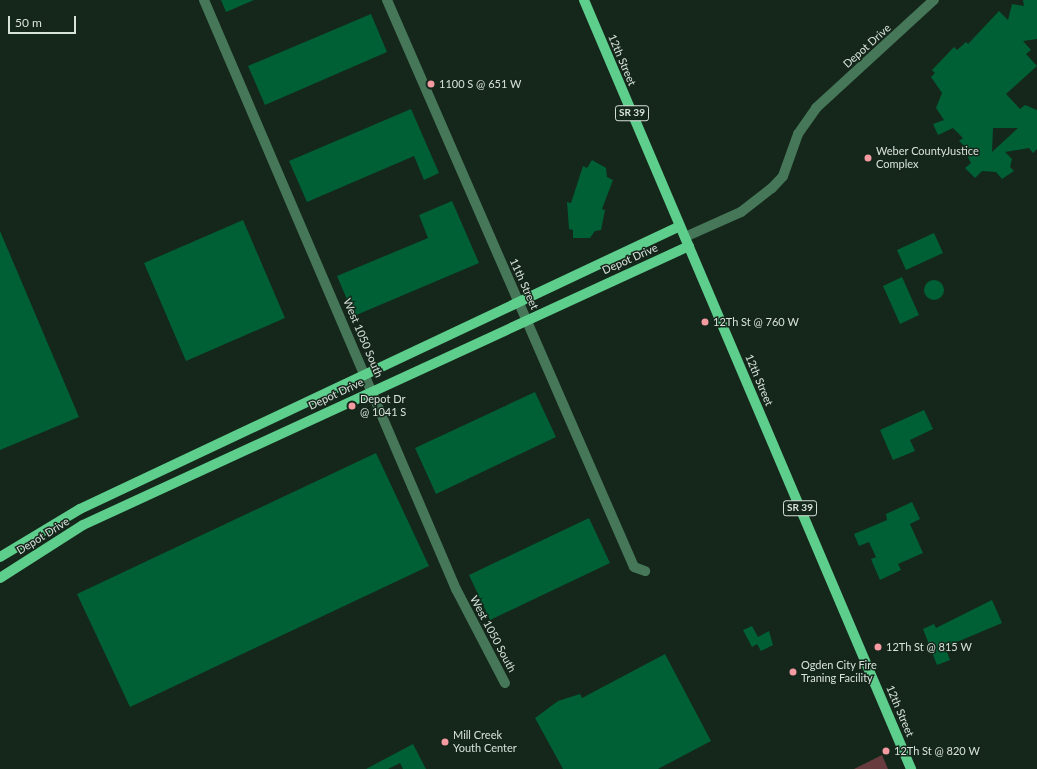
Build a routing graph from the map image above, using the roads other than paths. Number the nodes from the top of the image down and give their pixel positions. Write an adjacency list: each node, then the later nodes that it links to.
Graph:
1 (204, 0): 9 (street, West 1050 South)
2 (387, 0): 7 (street, 11th Street)
3 (584, 0): 5 (main road, 12th Street / SR 39)
4 (934, 0): 6 (street, Depot Drive)
5 (680, 226): 6 (main road, 12th Street / SR 39); 7 (main road, Depot Drive)
6 (687, 242): 8 (main road, Depot Drive); 15 (main road, 12th Street / SR 39)
7 (518, 302): 8 (street, 11th Street); 9 (main road, Depot Drive)
8 (526, 318): 10 (main road, Depot Drive); 12 (street, 11th Street)
9 (365, 374): 10 (street, West 1050 South); 11 (main road, Depot Drive)
10 (372, 390): 13 (main road, Depot Drive); 14 (street, West 1050 South)
11 (0, 557)
12 (645, 571)
13 (0, 578)
14 (505, 683)
15 (911, 769)

